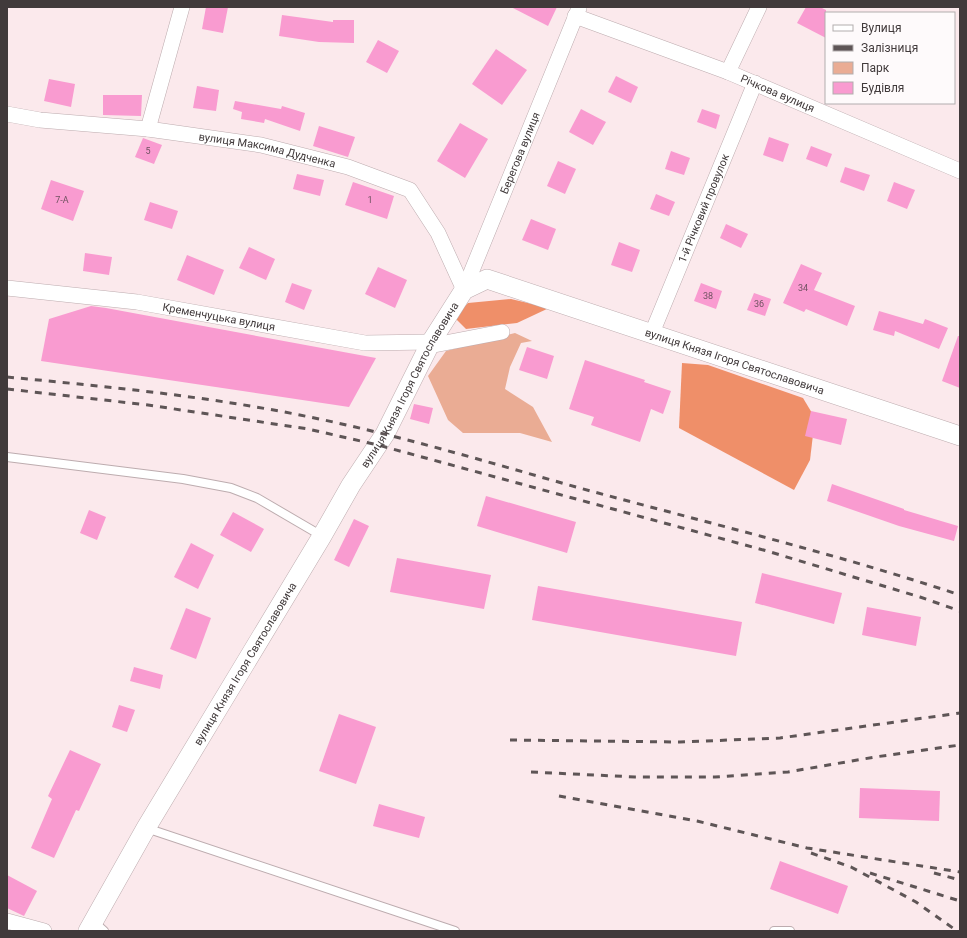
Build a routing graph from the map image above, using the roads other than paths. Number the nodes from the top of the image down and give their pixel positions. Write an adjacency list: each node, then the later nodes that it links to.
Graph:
1 (182, 7): 7 (street)
2 (759, 7): 4 (street, Річкова вулиця)
3 (577, 11): 4 (street, Берегова вулиця); 10 (street, Берегова вулиця)
4 (728, 72): 5 (street, Річкова вулиця)
5 (755, 83): 8 (street, Річкова вулиця); 12 (street, 1-й Річковий провулок)
6 (7, 114): 7 (street, вулиця Максима Дудченка)
7 (148, 129): 10 (street, вулиця Максима Дудченка)
8 (960, 171)
9 (7, 288): 13 (street, Кременчуцька вулиця)
10 (464, 290): 12 (street, вулиця Князя Ігоря Святославовича); 13 (street, вулиця Князя Ігоря Святославовича)
11 (502, 332): 13 (street, Кременчуцька вулиця)
12 (652, 333): 14 (street, вулиця Князя Ігоря Святославовича)
13 (430, 344): 16 (street, вулиця Князя Ігоря Святославовича)
14 (960, 436)
15 (7, 456): 16 (lane)
16 (322, 536): 17 (street, вулиця Князя Ігоря Святославовича)
17 (146, 828): 19 (street, вулиця Князя Ігоря Святославовича); 21 (lane)
18 (7, 921): 20 (street)
19 (95, 928)
20 (44, 931)
21 (455, 931)
22 (774, 931): 23 (lane)
23 (790, 931)

